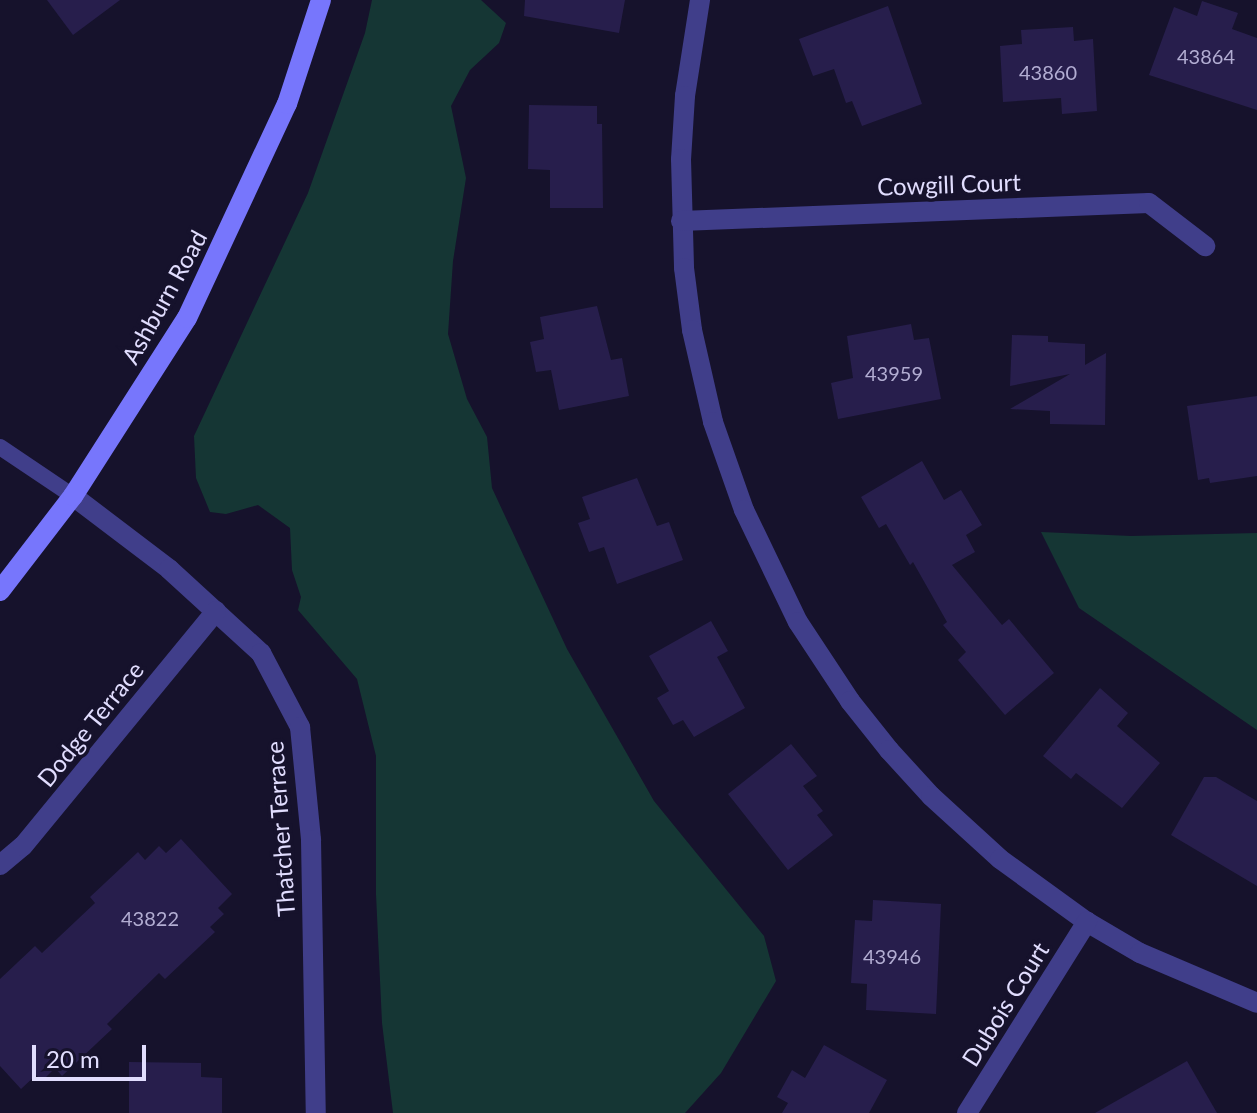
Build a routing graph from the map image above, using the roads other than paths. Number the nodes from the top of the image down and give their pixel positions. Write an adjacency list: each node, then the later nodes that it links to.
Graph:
1 (321, 0): 6 (main road, Ashburn Road)
2 (700, 0): 3 (street)
3 (681, 221): 4 (street, Cowgill Court); 10 (street)
4 (1205, 246)
5 (0, 447): 6 (lane)
6 (73, 496): 7 (main road, Ashburn Road); 8 (street, Thatcher Terrace)
7 (0, 591)
8 (216, 611): 9 (street, Dodge Terrace); 12 (street, Thatcher Terrace)
9 (0, 865)
10 (1087, 922): 11 (street); 13 (street, Dubois Court)
11 (1257, 1003)
12 (316, 1113)
13 (967, 1113)

